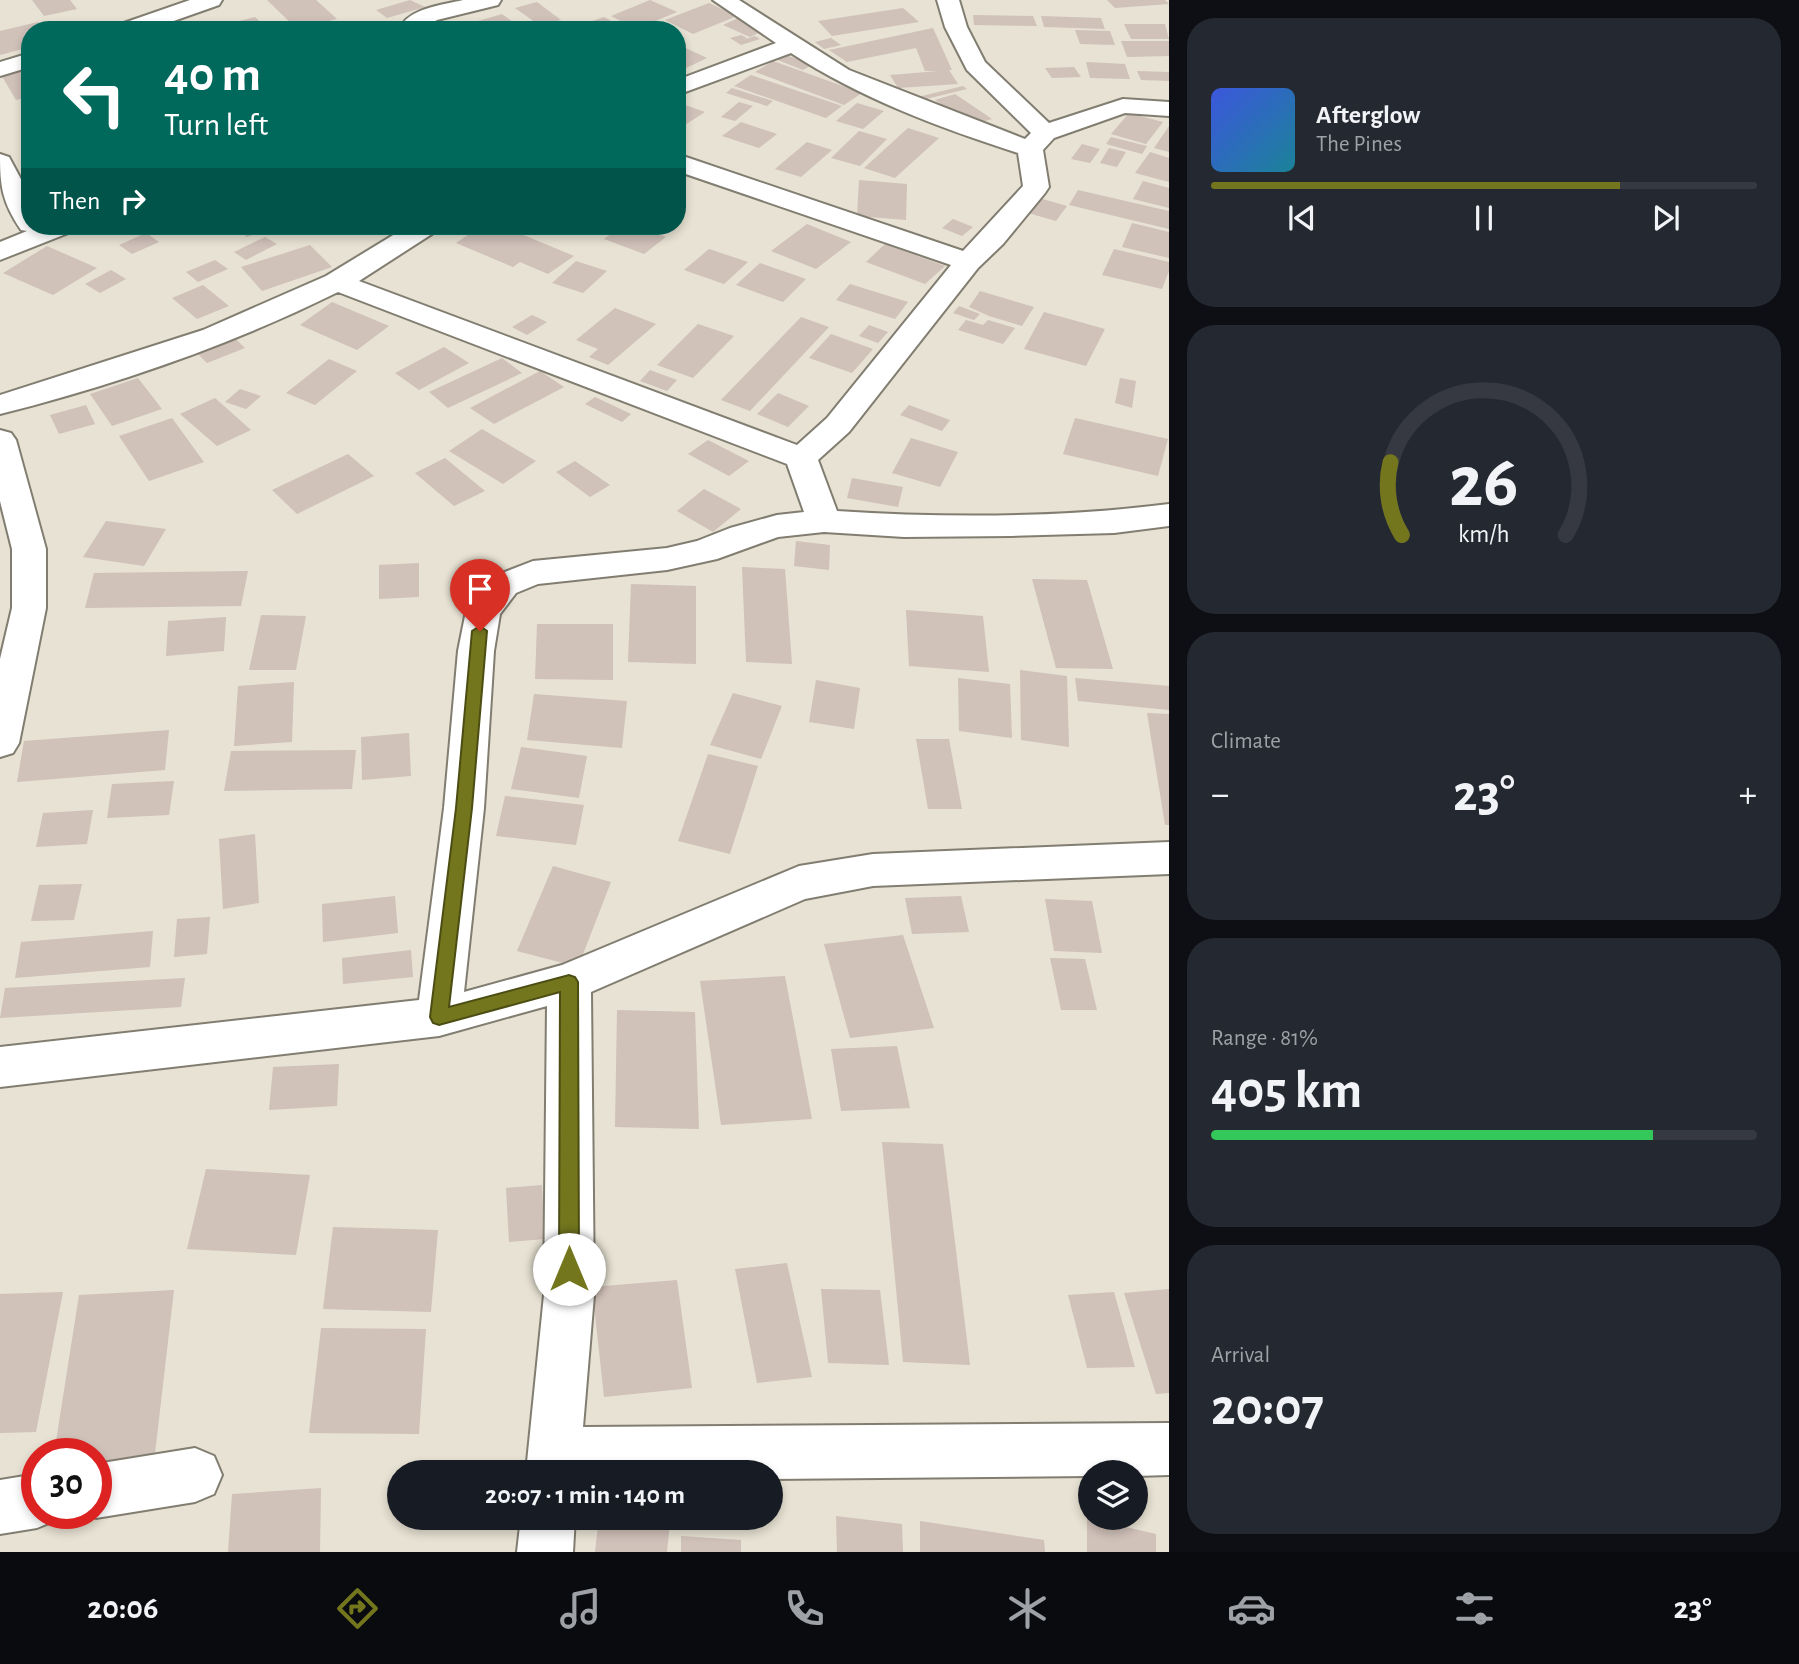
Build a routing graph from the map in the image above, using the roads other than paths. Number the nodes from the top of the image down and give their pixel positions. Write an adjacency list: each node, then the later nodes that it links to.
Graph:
1 (211, 0): 5 (street)
2 (490, 0): 6 (street)
3 (724, 0): 7 (street)
4 (948, 0): 13 (street)
5 (152, 21)
6 (419, 21)
7 (792, 45): 10 (street); 13 (street)
8 (21, 63): 9 (street)
9 (0, 69)
10 (686, 85)
11 (1169, 90): 12 (street)
12 (1169, 107): 13 (street)
13 (1038, 141): 20 (street)
14 (0, 162): 16 (street)
15 (686, 165): 20 (street)
16 (21, 206)
17 (24, 235): 19 (street)
18 (412, 235): 21 (street)
19 (0, 252)
20 (968, 261): 24 (street)
21 (337, 282): 22 (street); 24 (street)
22 (0, 405)
23 (0, 440): 27 (street)
24 (801, 458): 26 (street)
25 (1169, 515): 26 (street)
26 (824, 521): 30 (street)
27 (0, 743)
28 (1169, 858): 29 (street)
29 (569, 982): 30 (street); 33 (street)
30 (439, 1017): 31 (street)
31 (0, 1067)
32 (1169, 1449): 34 (street)
33 (554, 1460)
34 (686, 1460)
35 (195, 1475): 36 (street)
36 (112, 1488)
37 (21, 1504): 38 (street)
38 (0, 1507)
39 (547, 1530): 40 (street)
40 (545, 1552)

